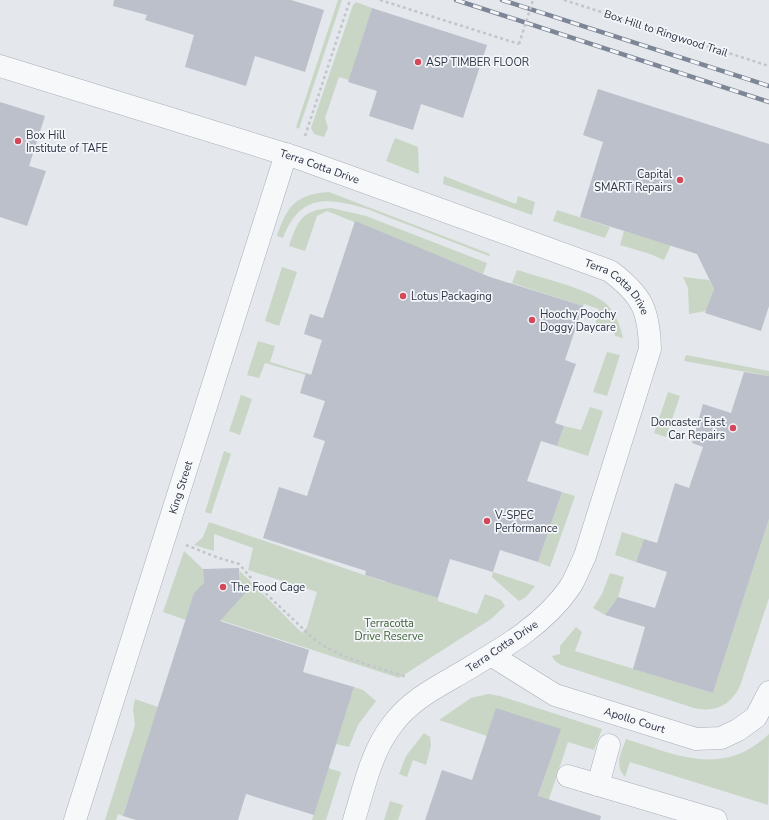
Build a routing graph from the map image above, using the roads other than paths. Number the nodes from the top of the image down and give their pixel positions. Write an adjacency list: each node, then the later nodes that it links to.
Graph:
1 (0, 66): 2 (street, Terra Cotta Drive)
2 (292, 156): 3 (street, Terra Cotta Drive); 8 (street, King Street)
3 (490, 656): 4 (street, Apollo Court); 9 (street, Terra Cotta Drive)
4 (769, 692)
5 (609, 745): 7 (street)
6 (568, 776): 7 (street)
7 (598, 785): 10 (street)
8 (75, 820)
9 (354, 820)
10 (716, 820)

